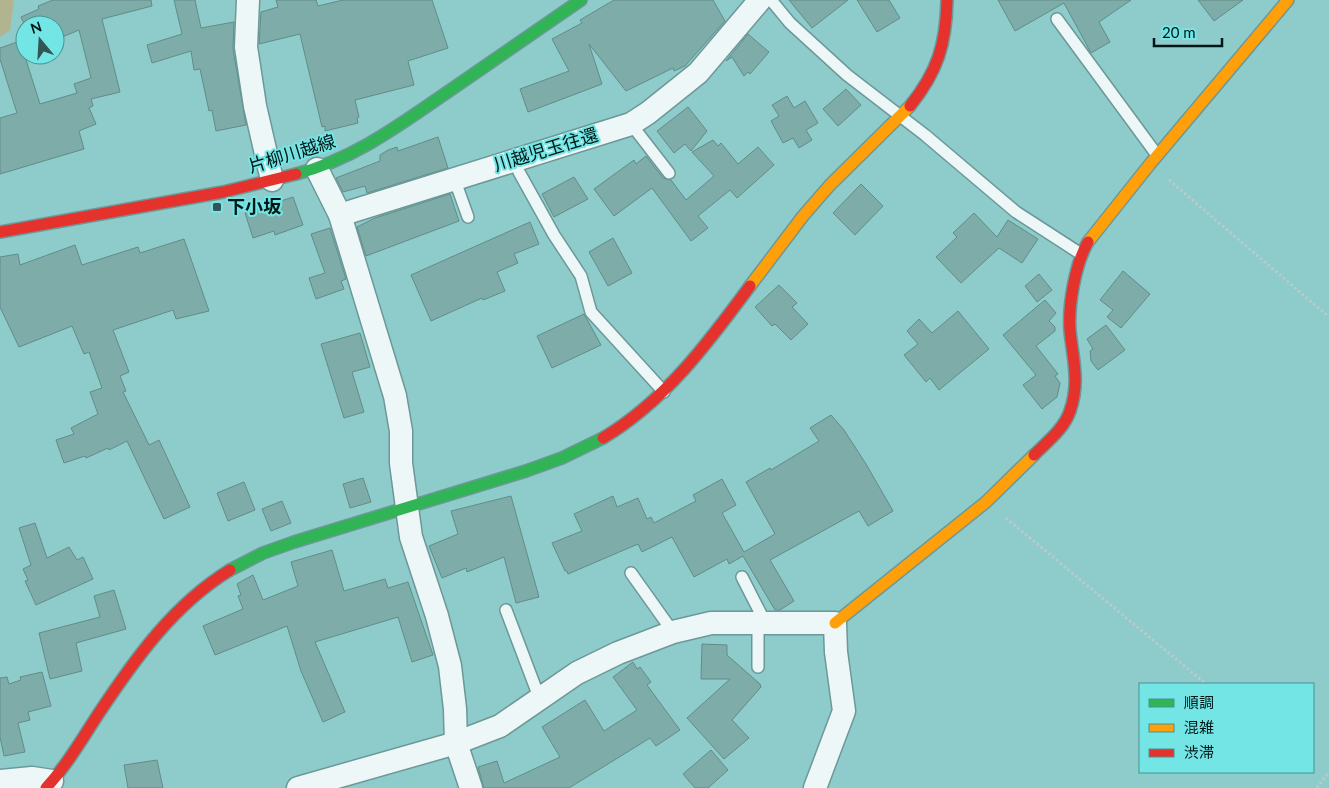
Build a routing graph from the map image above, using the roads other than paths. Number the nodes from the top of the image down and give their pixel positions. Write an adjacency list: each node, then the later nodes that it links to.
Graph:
1 (248, 0): 15 (street)
2 (581, 0): 12 (street, 片柳川越線)
3 (760, 0): 9 (street, 川越児玉往還)
4 (771, 0): 8 (lane)
5 (947, 0): 8 (street)
6 (1288, 0): 11 (street)
7 (1057, 19): 11 (lane)
8 (901, 117): 19 (lane); 20 (street)
9 (631, 124): 10 (street, 川越児玉往還); 13 (lane)
10 (515, 159): 14 (street, 川越児玉往還); 20 (lane)
11 (1153, 159): 19 (street)
12 (317, 169): 15 (street, 片柳川越線); 16 (street)
13 (668, 173)
14 (454, 178): 16 (street, 川越児玉往還); 17 (lane)
15 (272, 180): 18 (street, 片柳川越線)
16 (340, 215): 21 (street)
17 (468, 217)
18 (0, 232)
19 (1081, 254): 25 (street)
20 (664, 392): 21 (street)
21 (406, 509): 30 (street); 32 (street)
22 (631, 573): 27 (lane)
23 (742, 577): 26 (lane)
24 (506, 610): 29 (lane)
25 (835, 623): 26 (street); 35 (street)
26 (762, 624): 27 (street); 28 (lane)
27 (674, 632): 29 (street)
28 (758, 667)
29 (539, 697): 30 (street)
30 (456, 743): 33 (street); 34 (street)
31 (0, 781): 32 (street)
32 (56, 782)
33 (298, 788)
34 (470, 788)
35 (815, 788)

